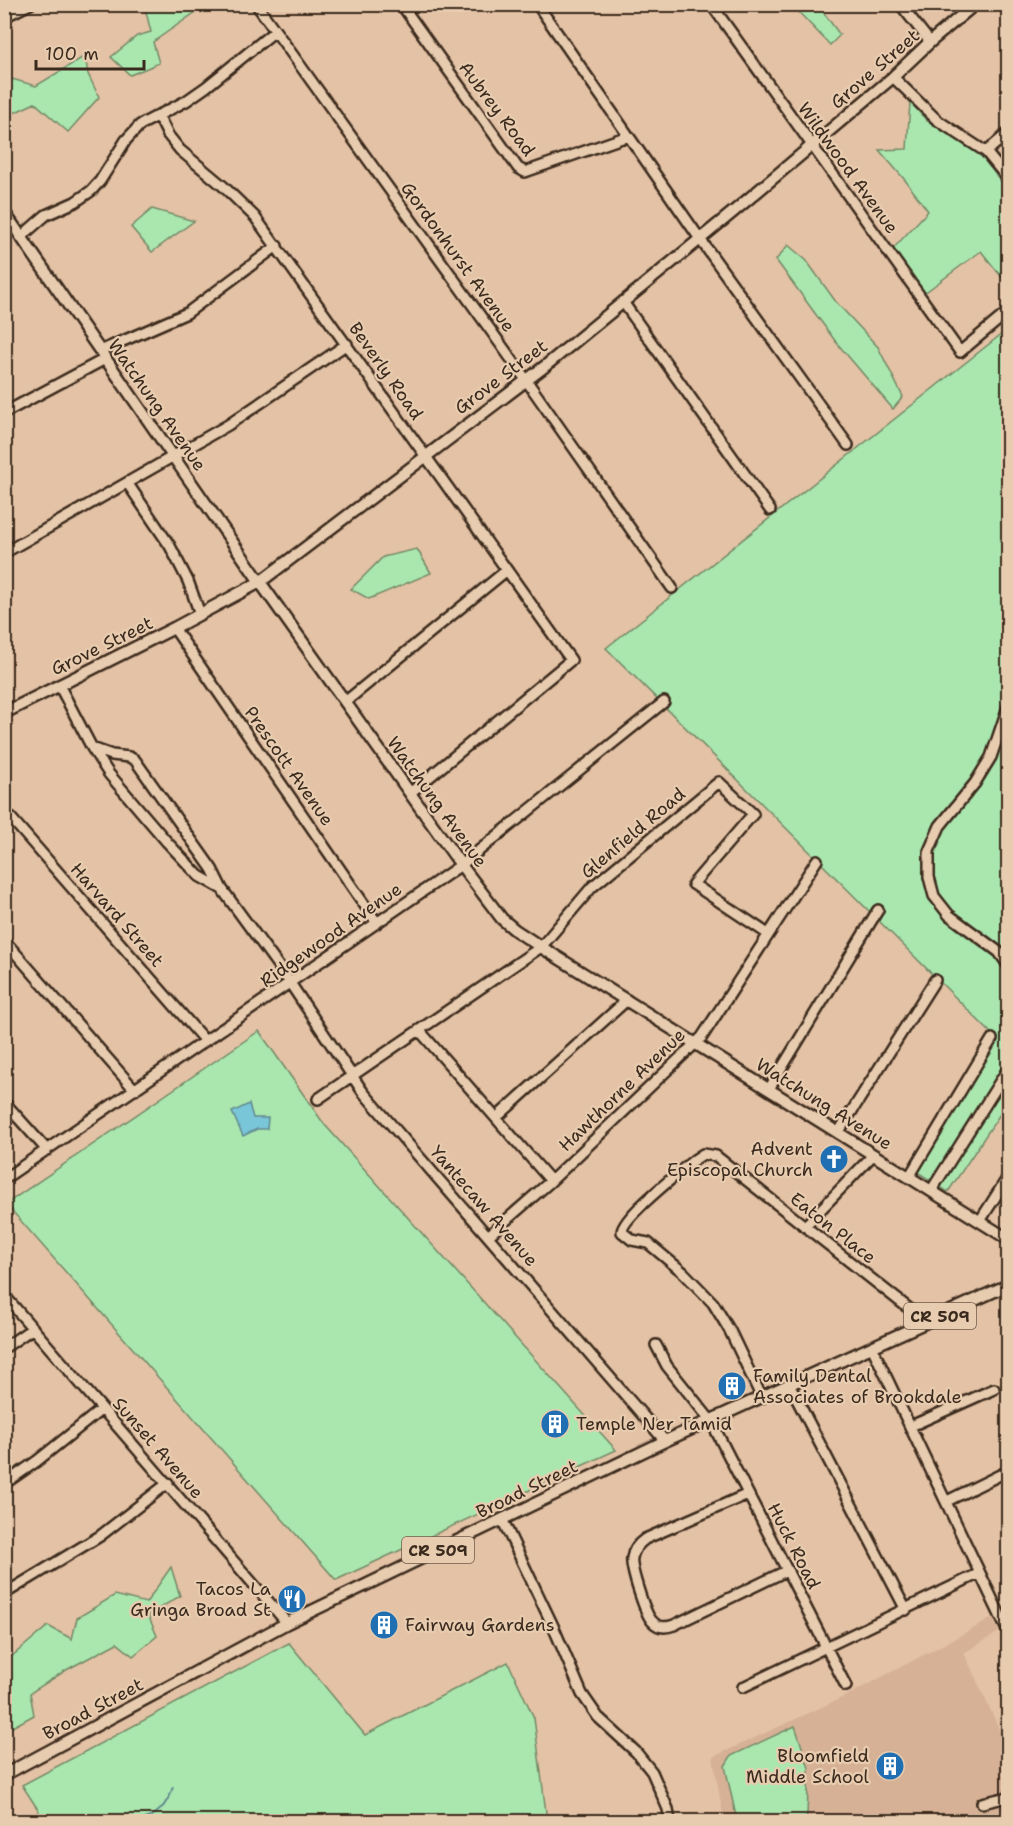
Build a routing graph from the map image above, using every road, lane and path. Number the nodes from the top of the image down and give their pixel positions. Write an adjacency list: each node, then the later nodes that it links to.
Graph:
1 (30, 4): 8 (street)
2 (256, 4): 9 (street, Gordonhurst Avenue)
3 (401, 4): 14 (street, Aubrey Road)
4 (537, 4): 14 (street)
5 (711, 4): 15 (street, Wildwood Avenue)
6 (900, 4): 10 (street)
7 (975, 4): 10 (main road, Grove Street)
8 (4, 17)
9 (275, 31): 12 (street); 26 (street, Gordonhurst Avenue)
10 (930, 42): 11 (main road, Grove Street)
11 (893, 77): 15 (main road, Grove Street); 16 (street)
12 (158, 115): 19 (street); 21 (street, Beverly Road)
13 (1008, 133): 16 (street)
14 (628, 136): 20 (street)
15 (811, 146): 20 (main road, Grove Street); 23 (street, Wildwood Avenue)
16 (986, 152): 17 (street)
17 (1008, 179)
18 (4, 212): 19 (main road, Watchung Avenue)
19 (22, 236): 25 (main road, Watchung Avenue)
20 (700, 239): 22 (main road, Grove Street); 28 (street)
21 (277, 246): 24 (street, Beverly Road); 25 (street)
22 (623, 302): 26 (main road, Grove Street); 32 (street)
23 (1008, 312)
24 (347, 344): 29 (street, Beverly Road); 30 (street)
25 (102, 355): 27 (street); 30 (main road, Watchung Avenue)
26 (526, 380): 29 (main road, Grove Street); 36 (street, Gordonhurst Avenue)
27 (4, 413)
28 (849, 446)
29 (426, 456): 34 (street, Beverly Road); 35 (main road, Grove Street)
30 (174, 458): 31 (street); 35 (main road, Watchung Avenue)
31 (128, 484): 33 (street); 37 (street)
32 (770, 510)
33 (4, 553)
34 (507, 570): 40 (street); 47 (street, Beverly Road)
35 (260, 582): 37 (main road, Grove Street); 40 (main road, Watchung Avenue)
36 (672, 588)
37 (200, 614): 38 (main road, Grove Street)
38 (174, 628): 39 (main road, Grove Street); 53 (street, Prescott Avenue)
39 (59, 685): 43 (main road, Grove Street); 44 (street)
40 (345, 702): 47 (main road, Watchung Avenue)
41 (664, 702): 50 (street, Ridgewood Avenue)
42 (1008, 707): 57 (street)
43 (4, 713)
44 (92, 748): 45 (street); 46 (street)
45 (122, 756): 46 (street); 51 (street, Yantecaw Avenue)
46 (109, 774): 51 (street)
47 (410, 794): 50 (main road, Watchung Avenue)
48 (4, 810): 63 (street, Harvard Street)
49 (817, 860): 54 (street, Hawthorne Avenue)
50 (461, 865): 53 (street, Ridgewood Avenue); 56 (main road, Watchung Avenue)
51 (222, 889): 59 (street, Yantecaw Avenue)
52 (878, 910): 67 (street)
53 (377, 923): 59 (street, Ridgewood Avenue)
54 (768, 934): 56 (street, Glenfield Road); 64 (street, Hawthorne Avenue)
55 (4, 939): 68 (street)
56 (541, 947): 60 (main road, Watchung Avenue); 61 (street)
57 (1008, 965)
58 (935, 980): 72 (street)
59 (290, 983): 63 (street, Ridgewood Avenue); 66 (street, Yantecaw Avenue)
60 (627, 1000): 64 (main road, Watchung Avenue); 71 (street)
61 (419, 1030): 66 (street); 71 (street)
62 (992, 1039): 75 (street)
63 (205, 1041): 68 (street, Ridgewood Avenue)
64 (696, 1044): 67 (main road, Watchung Avenue); 78 (street, Hawthorne Avenue)
65 (1008, 1069): 79 (street)
66 (351, 1077): 69 (street); 82 (street, Yantecaw Avenue)
67 (769, 1089): 72 (main road, Watchung Avenue)
68 (135, 1090): 73 (street, Ridgewood Avenue)
69 (318, 1099)
70 (4, 1102): 73 (street)
71 (496, 1118): 78 (street)
72 (838, 1133): 74 (main road, Watchung Avenue)
73 (47, 1150): 77 (street, Ridgewood Avenue)
74 (873, 1155): 75 (main road, Watchung Avenue); 81 (street)
75 (909, 1177): 79 (main road, Watchung Avenue)
76 (1008, 1177): 80 (street)
77 (4, 1179)
78 (551, 1181): 82 (street, Hawthorne Avenue)
79 (931, 1191): 80 (main road, Watchung Avenue)
80 (980, 1221): 83 (main road, Watchung Avenue)
81 (805, 1226): 86 (street, Eaton Place); 93 (street, Eaton Place)
82 (488, 1236): 97 (street, Yantecaw Avenue)
83 (1008, 1239)
84 (1008, 1285): 86 (main road, Broad Street / CR 509)
85 (4, 1295): 87 (street, Sunset Avenue)
86 (926, 1322): 89 (main road, Broad Street / CR 509)
87 (33, 1328): 90 (street); 94 (street, Sunset Avenue)
88 (656, 1345): 95 (street, Huck Road)
89 (872, 1347): 91 (main road, Broad Street / CR 509); 96 (street)
90 (4, 1348)
91 (790, 1386): 93 (main road, Broad Street / CR 509); 107 (street)
92 (994, 1389): 96 (street)
93 (762, 1398): 95 (main road, Broad Street / CR 509)
94 (102, 1409): 99 (street, Sunset Avenue); 100 (street)
95 (711, 1421): 97 (main road, Broad Street / CR 509); 101 (street, Huck Road)
96 (910, 1426): 102 (street)
97 (665, 1441): 103 (main road, Broad Street / CR 509)
98 (1008, 1471): 102 (street)
99 (168, 1483): 106 (street); 108 (street, Sunset Avenue)
100 (4, 1484)
101 (748, 1494): 104 (street, Huck Road); 104 (street)
102 (947, 1501): 105 (street)
103 (502, 1519): 108 (main road, Broad Street / CR 509); 116 (street)
104 (788, 1570): 110 (street, Huck Road)
105 (980, 1573): 107 (street); 109 (street)
106 (4, 1594)
107 (906, 1610): 110 (street)
108 (287, 1623): 113 (main road, Broad Street / CR 509)
109 (1008, 1632)
110 (827, 1648): 111 (street, Huck Road); 112 (street)
111 (846, 1686)
112 (743, 1688)
113 (4, 1775)
114 (1008, 1797): 115 (street)
115 (982, 1803)
116 (670, 1821)

